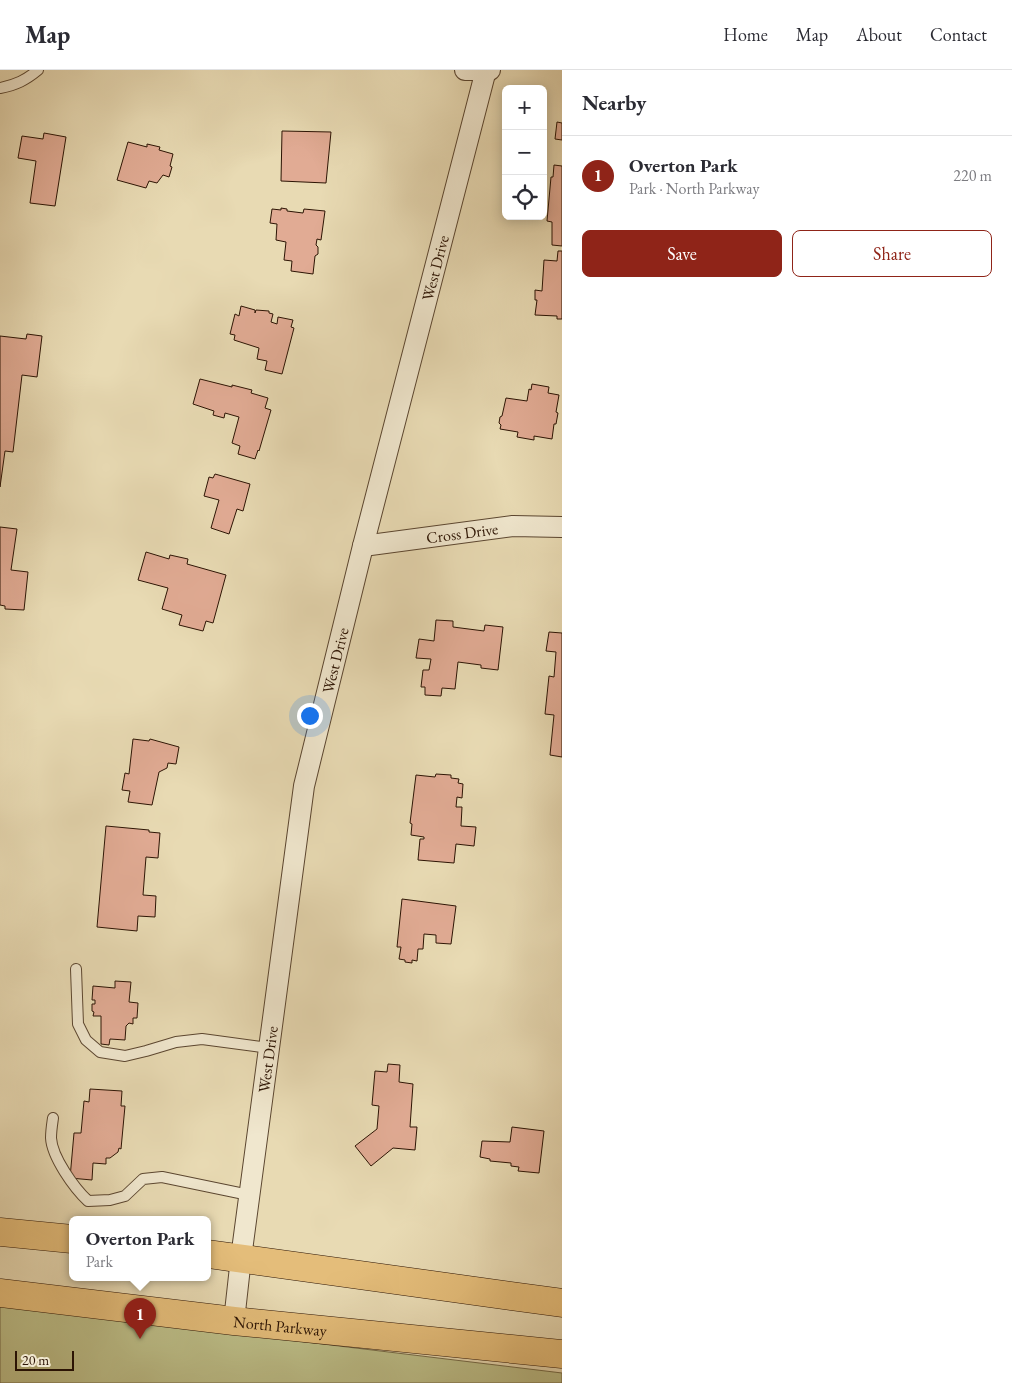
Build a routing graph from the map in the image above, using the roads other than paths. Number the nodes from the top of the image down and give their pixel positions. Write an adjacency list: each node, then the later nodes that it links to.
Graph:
1 (38, 70): 4 (lane)
2 (465, 70): 3 (street)
3 (487, 70): 6 (street, West Drive)
4 (0, 88)
5 (562, 527): 6 (street, Cross Drive)
6 (363, 546): 8 (street, West Drive)
7 (76, 969): 8 (lane)
8 (269, 1048): 10 (street, West Drive)
9 (53, 1118): 10 (lane)
10 (249, 1195): 14 (street, West Drive)
11 (0, 1232): 12 (main road)
12 (69, 1239)
13 (211, 1254): 14 (main road)
14 (241, 1258): 16 (main road); 17 (street, West Drive)
15 (0, 1293): 17 (main road, North Parkway)
16 (562, 1304)
17 (234, 1321): 18 (main road, North Parkway)
18 (562, 1354)

